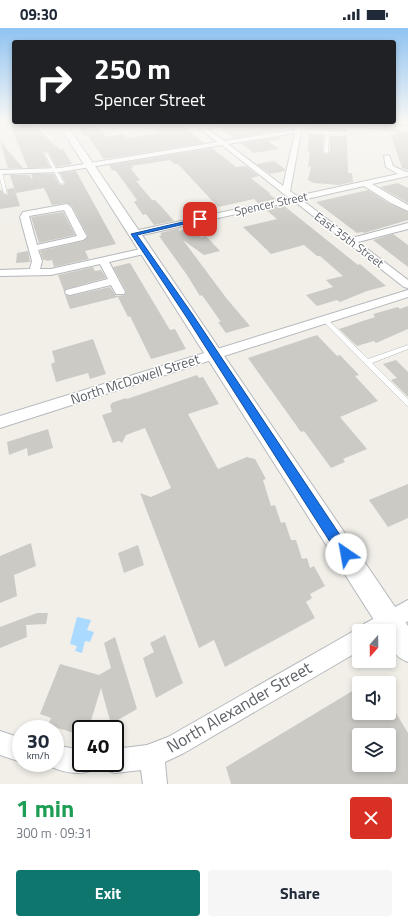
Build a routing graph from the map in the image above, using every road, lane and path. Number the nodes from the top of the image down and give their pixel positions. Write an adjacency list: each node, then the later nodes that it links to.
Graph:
1 (47, 156): 8 (lane)
2 (81, 156): 7 (street)
3 (141, 156): 7 (street)
4 (240, 156): 13 (street, East 35th Street)
5 (293, 156): 13 (street)
6 (387, 156): 10 (street)
7 (88, 165): 8 (street); 18 (street)
8 (55, 171): 9 (street); 11 (lane)
9 (0, 172): 14 (lane)
10 (407, 174): 12 (street, Spencer Street)
11 (62, 183)
12 (365, 184): 15 (street, Spencer Street); 16 (street)
13 (286, 191): 15 (street, East 35th Street)
14 (6, 193)
15 (295, 198): 18 (street, Spencer Street); 19 (street, East 35th Street)
16 (408, 208)
17 (408, 226): 19 (street)
18 (134, 234): 21 (street)
19 (351, 241): 26 (street, East 35th Street)
20 (34, 248): 20 (street); 24 (street)
21 (145, 251): 22 (street); 32 (street)
22 (104, 260): 24 (street); 25 (street)
23 (0, 273): 24 (street)
24 (34, 273)
25 (114, 281): 27 (street); 28 (street)
26 (408, 285)
27 (70, 292)
28 (120, 292)
29 (408, 293): 30 (street, North McDowell Street)
30 (324, 318): 32 (street, North McDowell Street); 33 (lane)
31 (408, 347): 33 (lane)
32 (214, 354): 35 (street, North McDowell Street); 37 (street)
33 (367, 362): 34 (lane)
34 (408, 403)
35 (0, 422)
36 (408, 610): 37 (street)
37 (389, 620): 38 (street); 40 (street)
38 (382, 624)
39 (352, 643): 43 (street, North Alexander Street)
40 (408, 649)
41 (0, 743): 42 (street)
42 (12, 747)
43 (152, 757): 44 (street, North Alexander Street); 45 (street)
44 (124, 761)
45 (154, 784)

